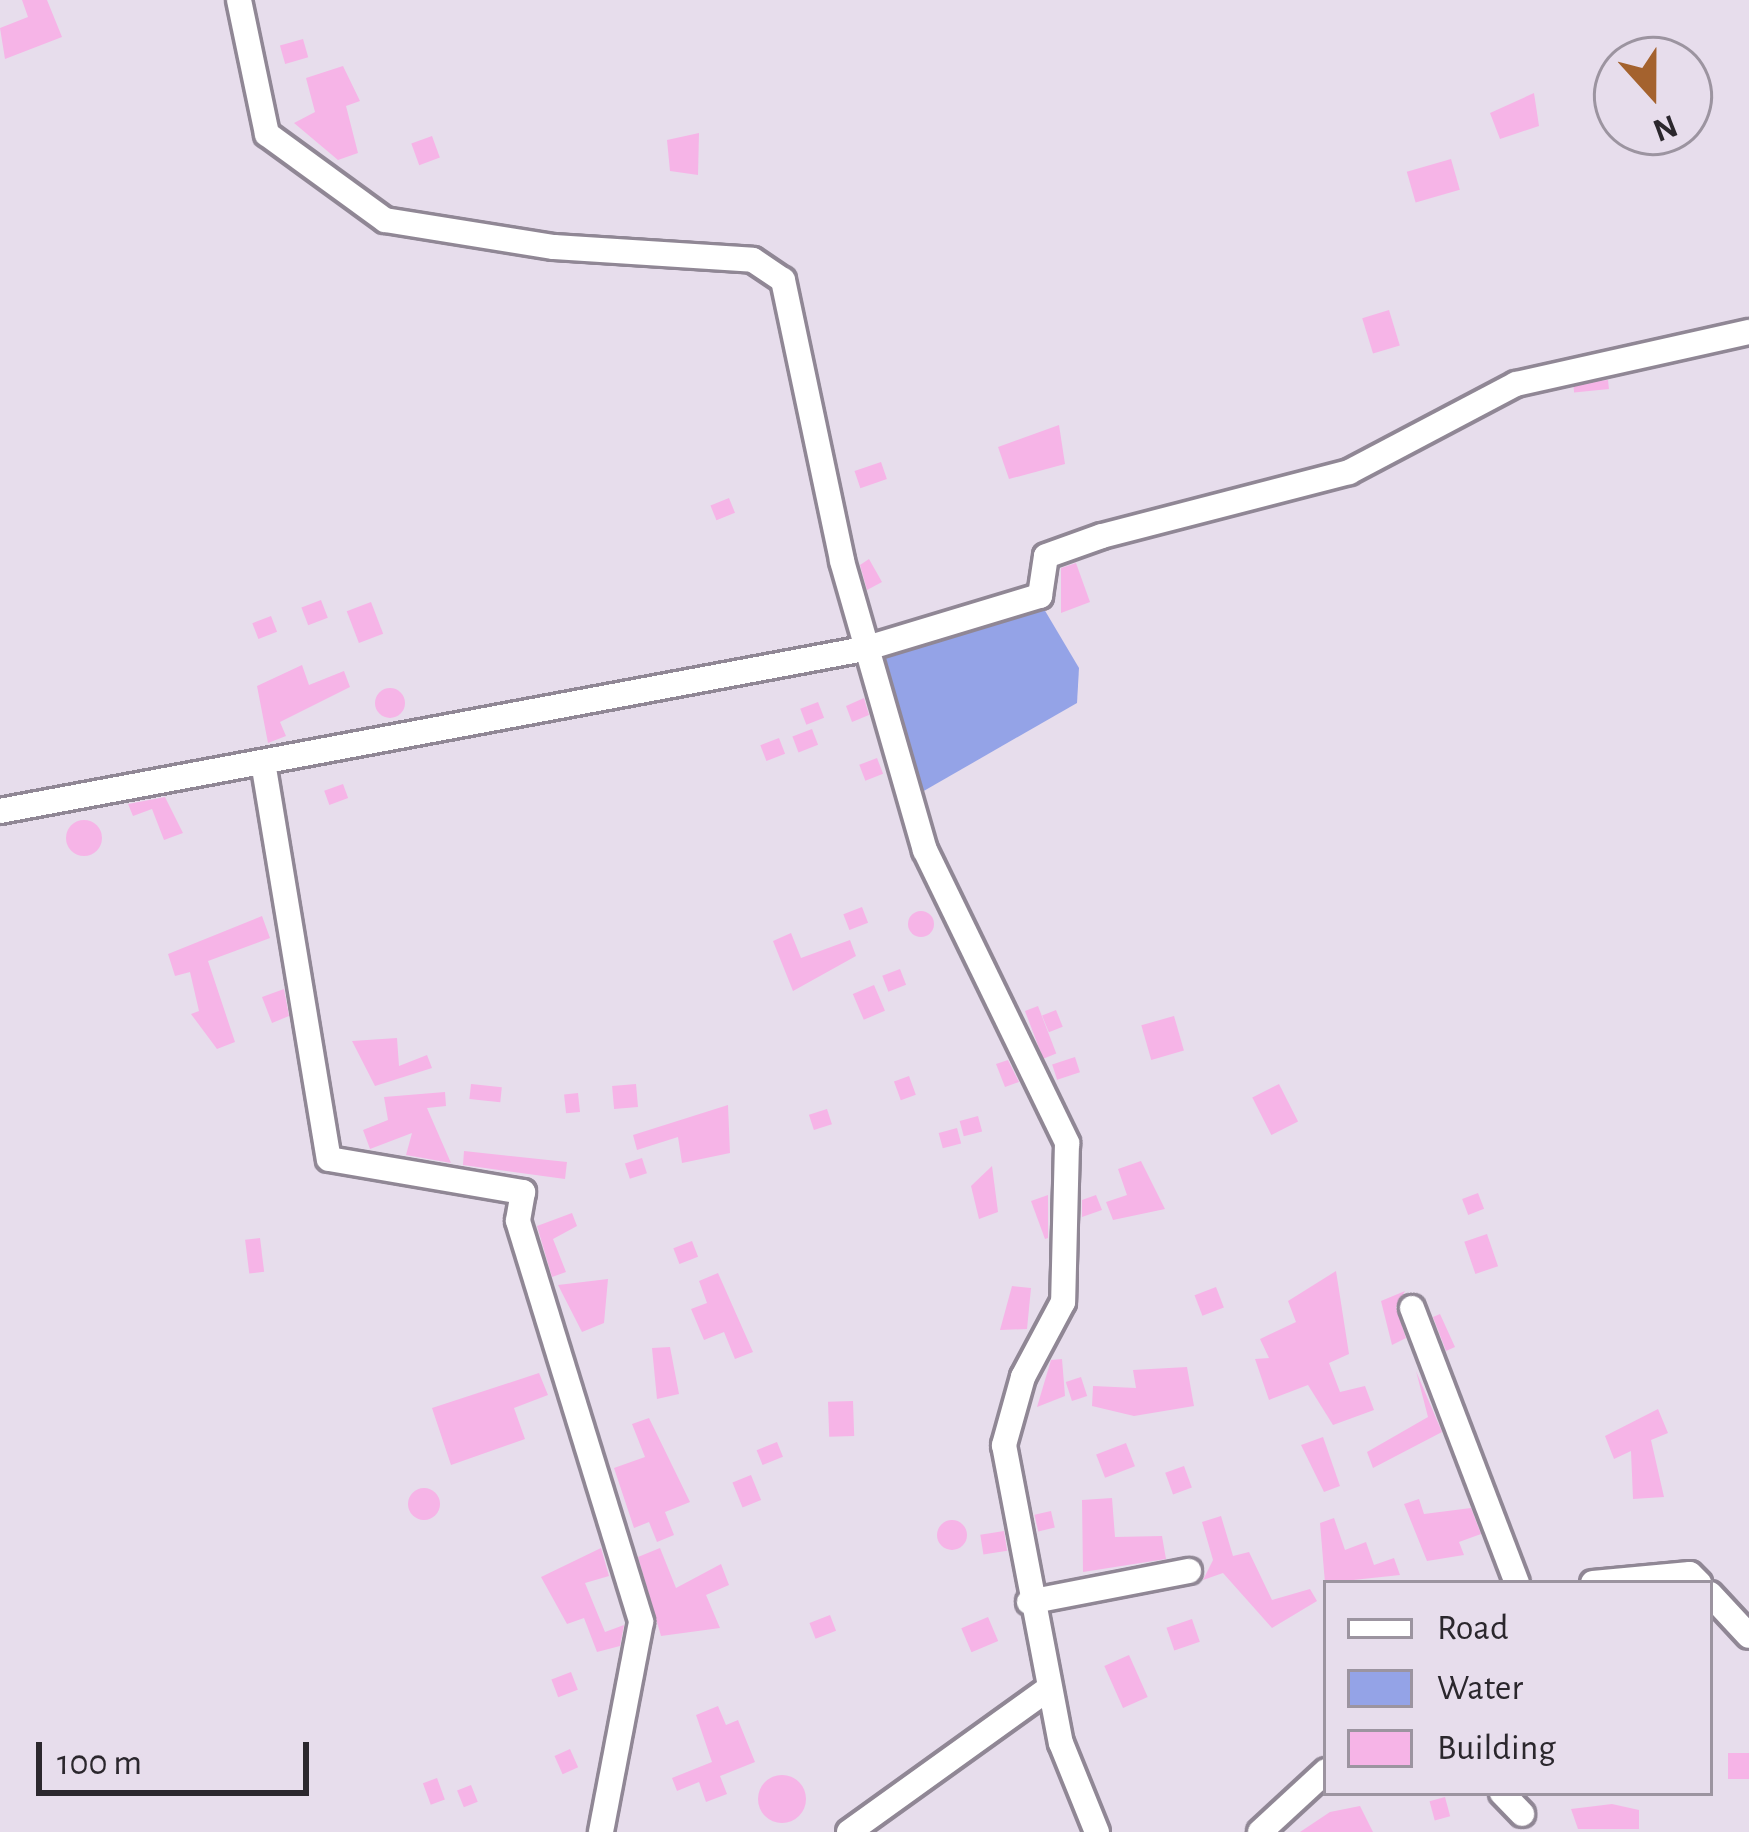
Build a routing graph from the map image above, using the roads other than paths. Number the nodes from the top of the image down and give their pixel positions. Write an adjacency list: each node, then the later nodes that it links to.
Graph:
1 (239, 0): 3 (street)
2 (1749, 332): 3 (street)
3 (864, 649): 4 (street); 12 (street)
4 (264, 768): 5 (street); 18 (street)
5 (0, 812)
6 (1412, 1308): 8 (street)
7 (1189, 1571): 12 (street)
8 (1515, 1580)
9 (1625, 1580): 10 (street)
10 (1696, 1580)
11 (1713, 1597): 13 (street)
12 (1029, 1602): 14 (street)
13 (1749, 1636)
14 (1048, 1689): 19 (street); 20 (street)
15 (1323, 1774): 21 (street)
16 (1505, 1796): 17 (street)
17 (1522, 1814)
18 (601, 1832)
19 (849, 1832)
20 (1096, 1832)
21 (1260, 1832)

